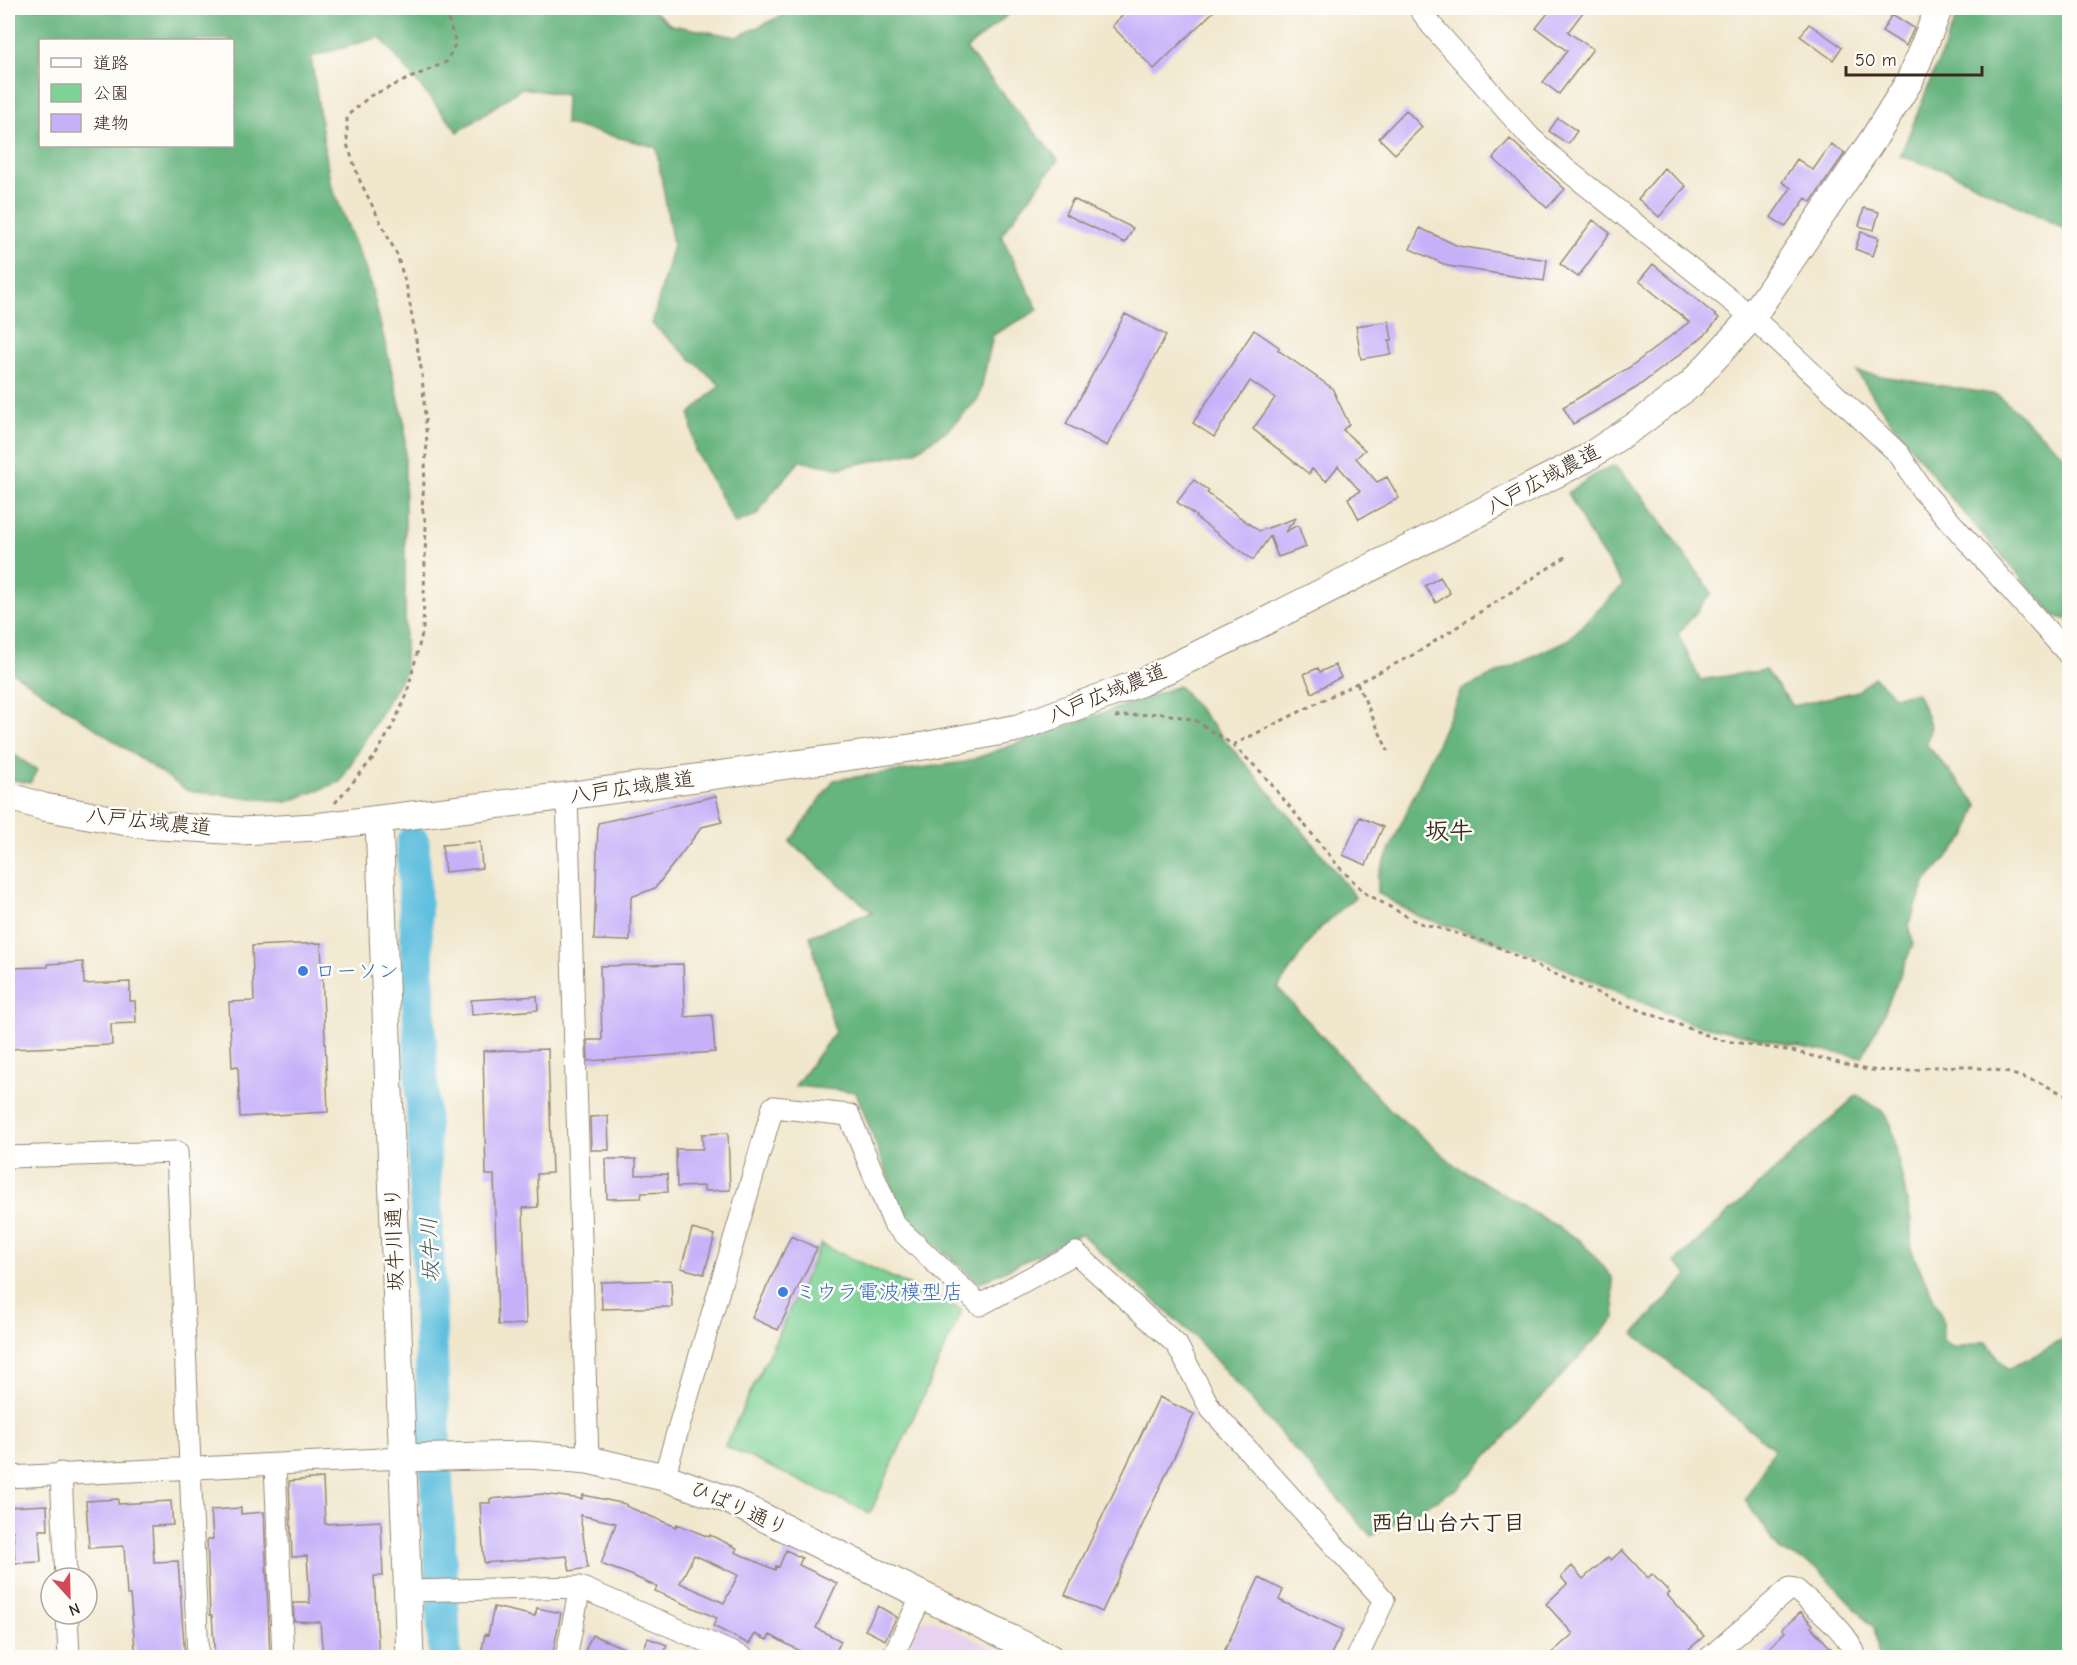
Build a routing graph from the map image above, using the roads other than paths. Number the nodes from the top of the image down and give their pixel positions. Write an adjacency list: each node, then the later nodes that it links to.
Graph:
1 (1419, 8): 3 (street)
2 (1939, 8): 3 (street, 八戸広域農道)
3 (1752, 316): 4 (street); 6 (street, 八戸広域農道)
4 (2070, 656)
5 (8, 796): 7 (street, 八戸広域農道)
6 (567, 796): 7 (street, 八戸広域農道); 10 (street)
7 (379, 821): 9 (street, 坂牛川通り)
8 (8, 1157): 12 (street)
9 (410, 1458): 10 (street, ひばり通り); 11 (street); 18 (street, 坂牛川通り)
10 (588, 1460): 15 (street, ひばり通り)
11 (274, 1465): 12 (street); 24 (street)
12 (190, 1468): 13 (street); 23 (street)
13 (61, 1473): 14 (street); 16 (street)
14 (8, 1477)
15 (664, 1477): 19 (street, ひばり通り); 30 (street)
16 (65, 1566)
17 (580, 1587): 18 (street); 21 (street); 26 (street)
18 (415, 1591): 25 (street, 坂牛川通り)
19 (922, 1595): 28 (street); 29 (street, ひばり通り)
20 (68, 1626): 22 (street)
21 (723, 1653): 27 (street)
22 (69, 1658)
23 (198, 1658)
24 (283, 1658)
25 (410, 1658)
26 (566, 1658)
27 (744, 1658)
28 (892, 1658)
29 (1050, 1658)
30 (1357, 1658)
31 (1709, 1658): 32 (street)
32 (1856, 1658)

